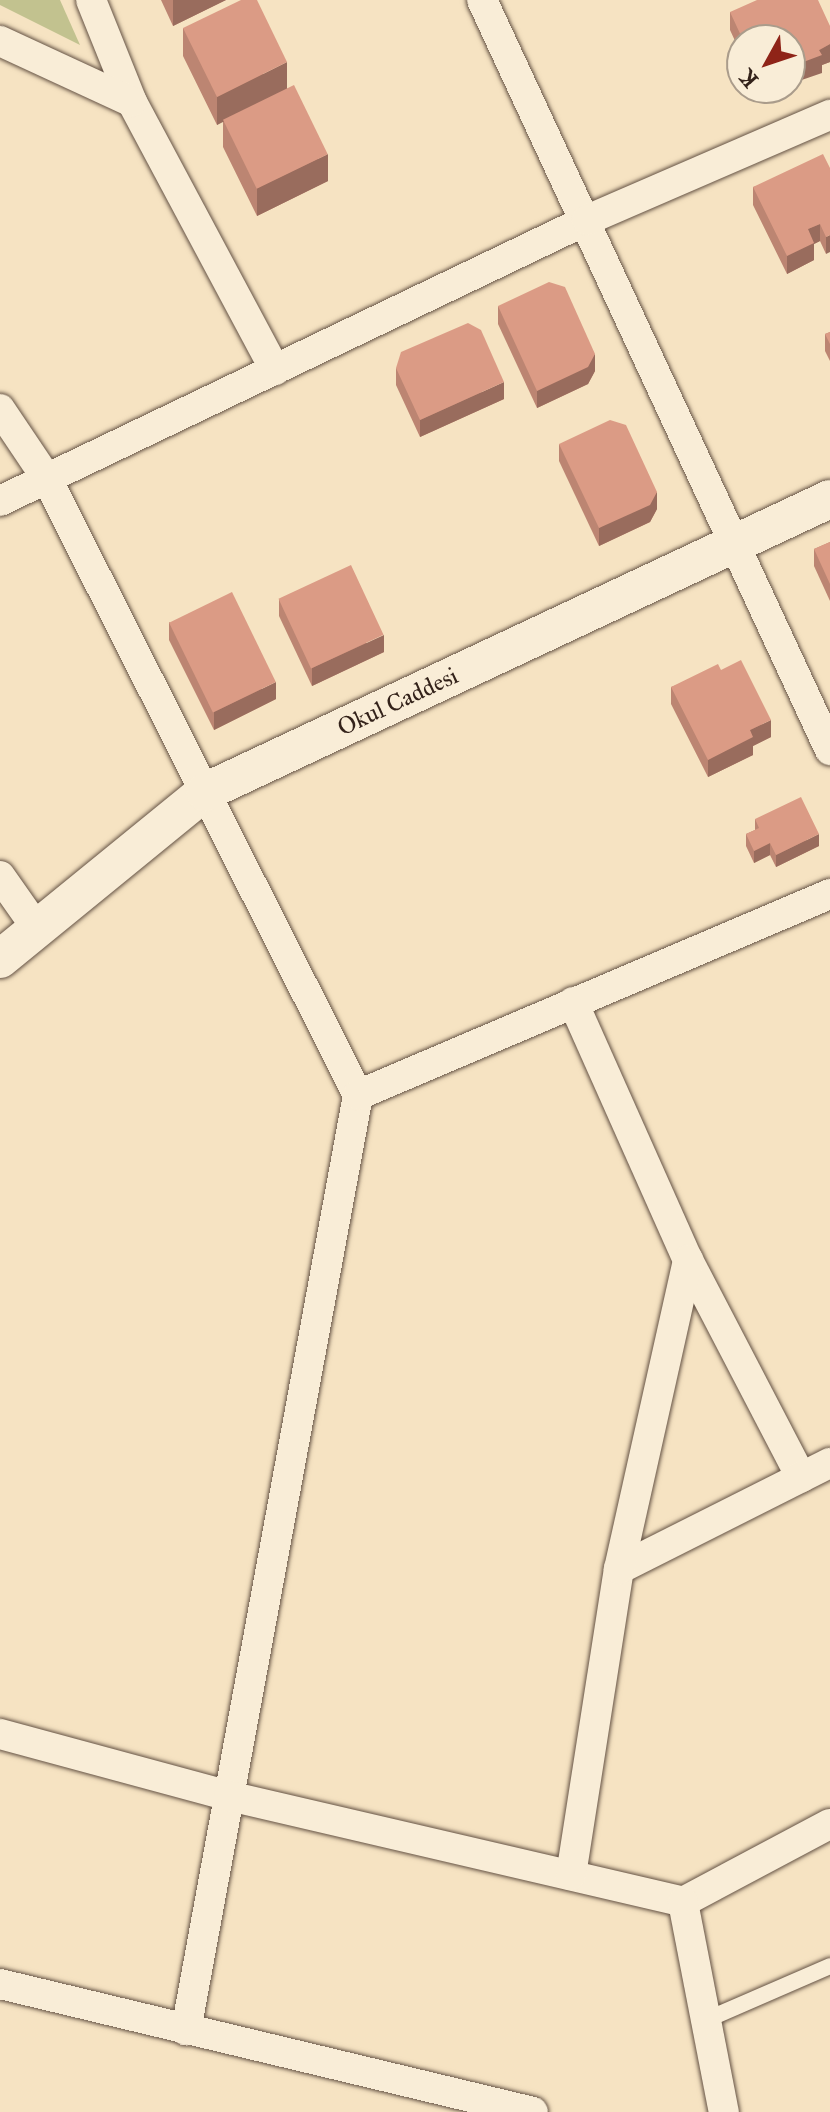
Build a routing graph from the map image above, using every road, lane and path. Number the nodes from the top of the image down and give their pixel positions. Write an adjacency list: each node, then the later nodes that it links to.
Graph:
1 (91, 0): 4 (street)
2 (482, 0): 6 (street)
3 (0, 41): 4 (street)
4 (132, 102): 7 (street)
5 (830, 115): 6 (street)
6 (587, 220): 7 (street); 12 (street)
7 (275, 370): 9 (street)
8 (0, 409): 9 (street)
9 (47, 479): 11 (street); 14 (street)
10 (830, 499): 12 (street, Okul Caddesi)
11 (0, 501)
12 (735, 544): 13 (street); 14 (street, Okul Caddesi)
13 (830, 750)
14 (205, 792): 17 (street, Okul Caddesi); 20 (street)
15 (0, 876): 17 (street)
16 (830, 894): 19 (street)
17 (38, 930): 18 (street, Okul Caddesi)
18 (0, 959)
19 (573, 1002): 20 (street); 21 (street)
20 (358, 1095): 26 (street)
21 (688, 1260): 23 (street); 24 (street)
22 (830, 1463): 23 (street)
23 (801, 1477): 24 (street)
24 (619, 1569): 28 (street)
25 (0, 1734): 26 (street)
26 (229, 1796): 28 (street); 33 (street)
27 (830, 1824): 29 (street)
28 (571, 1875): 29 (street)
29 (683, 1902): 32 (street)
30 (830, 1966): 32 (lane)
31 (0, 1984): 33 (street)
32 (706, 2020): 35 (street)
33 (186, 2030): 34 (street)
34 (533, 2112)
35 (724, 2112)

